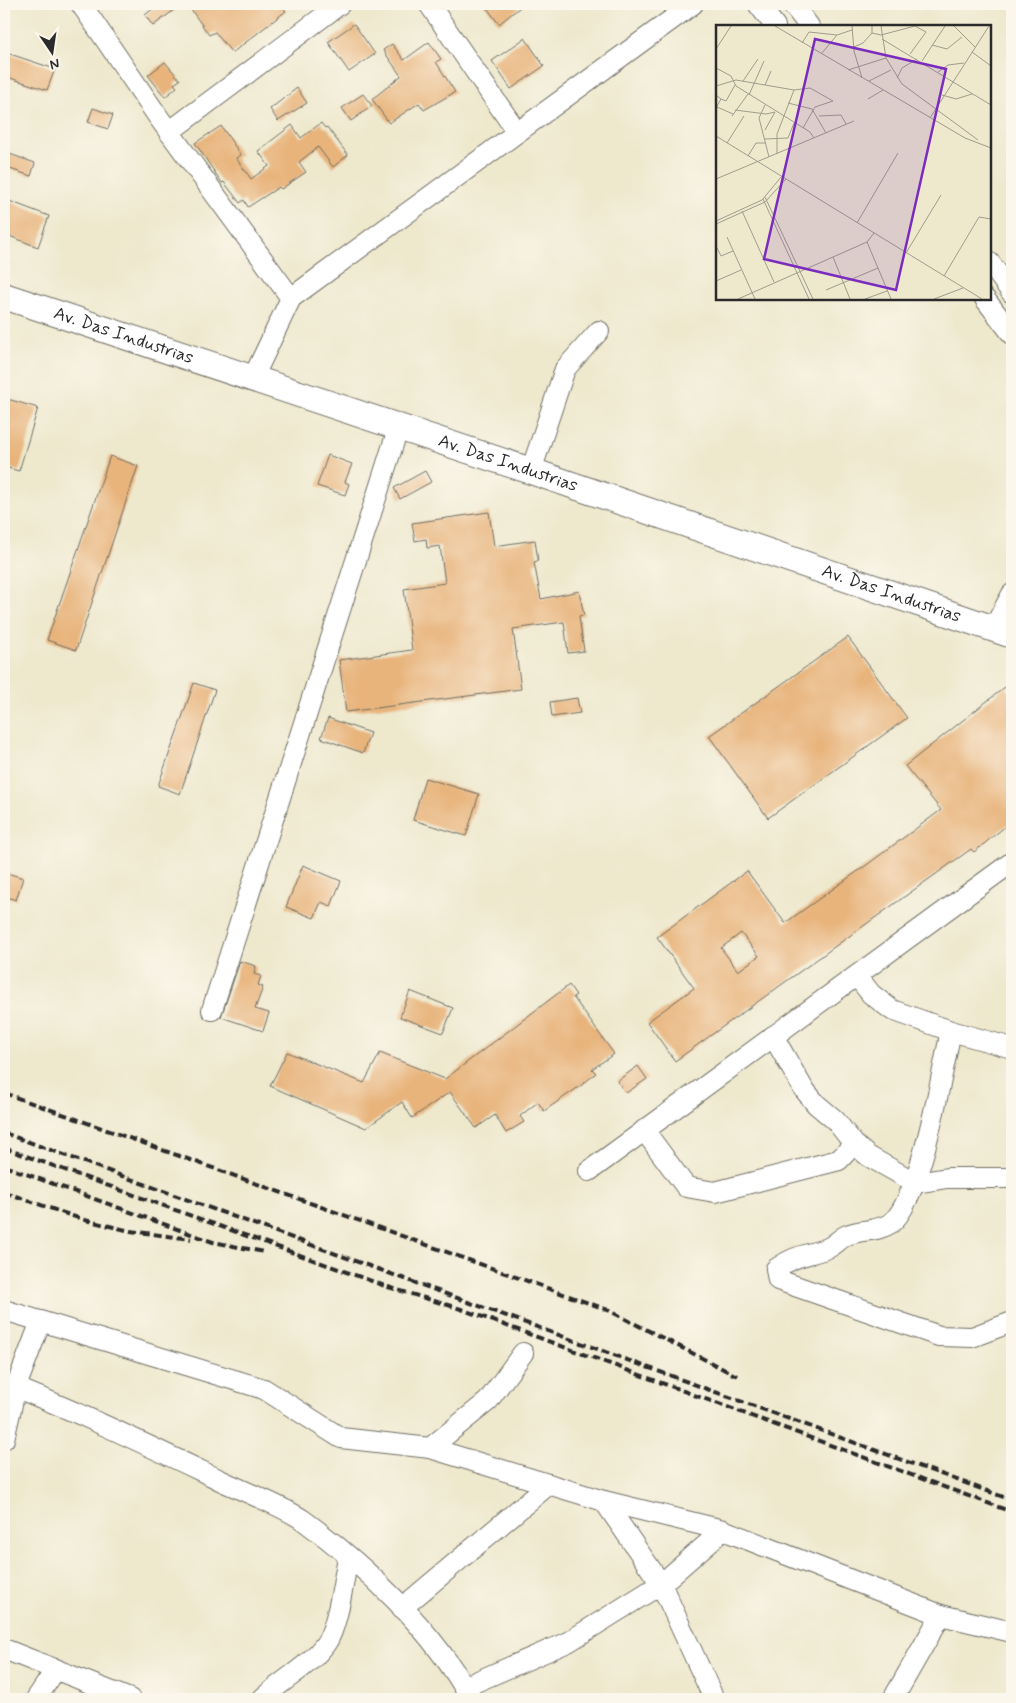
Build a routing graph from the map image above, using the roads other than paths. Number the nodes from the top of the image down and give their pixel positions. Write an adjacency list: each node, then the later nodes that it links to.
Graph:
1 (81, 4): 9 (street)
2 (340, 4): 9 (street)
3 (429, 4): 10 (street)
4 (693, 4): 10 (street)
5 (758, 4): 7 (street)
6 (792, 4): 8 (street)
7 (775, 25)
8 (808, 25)
9 (170, 132): 14 (street)
10 (517, 132): 14 (street)
11 (991, 264): 12 (street)
12 (1012, 293)
13 (4, 296): 18 (main road, Av. Das Industrias)
14 (291, 298): 18 (street)
15 (986, 300): 17 (street)
16 (599, 331): 20 (street)
17 (1012, 334)
18 (252, 380): 19 (main road, Av. Das Industrias)
19 (399, 426): 20 (main road, Av. Das Industrias); 25 (street)
20 (531, 471): 22 (main road, Av. Das Industrias)
21 (1012, 594): 22 (street)
22 (1003, 632)
23 (1012, 862): 24 (street)
24 (856, 976): 26 (street); 27 (street)
25 (212, 1010)
26 (951, 1031): 28 (street); 33 (street)
27 (773, 1036): 29 (street); 30 (street)
28 (1012, 1048)
29 (644, 1130): 30 (street); 31 (street)
30 (854, 1144): 33 (street)
31 (589, 1171)
32 (1012, 1178): 33 (street)
33 (916, 1182): 36 (street)
34 (4, 1310): 35 (street)
35 (41, 1321): 38 (street); 40 (street)
36 (1012, 1322)
37 (523, 1352): 40 (street)
38 (10, 1385): 39 (street); 44 (street)
39 (4, 1439)
40 (430, 1448): 41 (street)
41 (549, 1484): 42 (street); 46 (street)
42 (604, 1500): 43 (street); 45 (street)
43 (723, 1530): 45 (street); 47 (street)
44 (348, 1557): 46 (street); 54 (street)
45 (661, 1584): 51 (street); 55 (street)
46 (402, 1608): 51 (street)
47 (941, 1615): 48 (street); 56 (street)
48 (1012, 1632)
49 (4, 1648): 50 (street)
50 (56, 1669): 52 (street); 53 (street)
51 (468, 1693)
52 (36, 1699)
53 (130, 1699)
54 (262, 1699)
55 (714, 1699)
56 (893, 1699)

